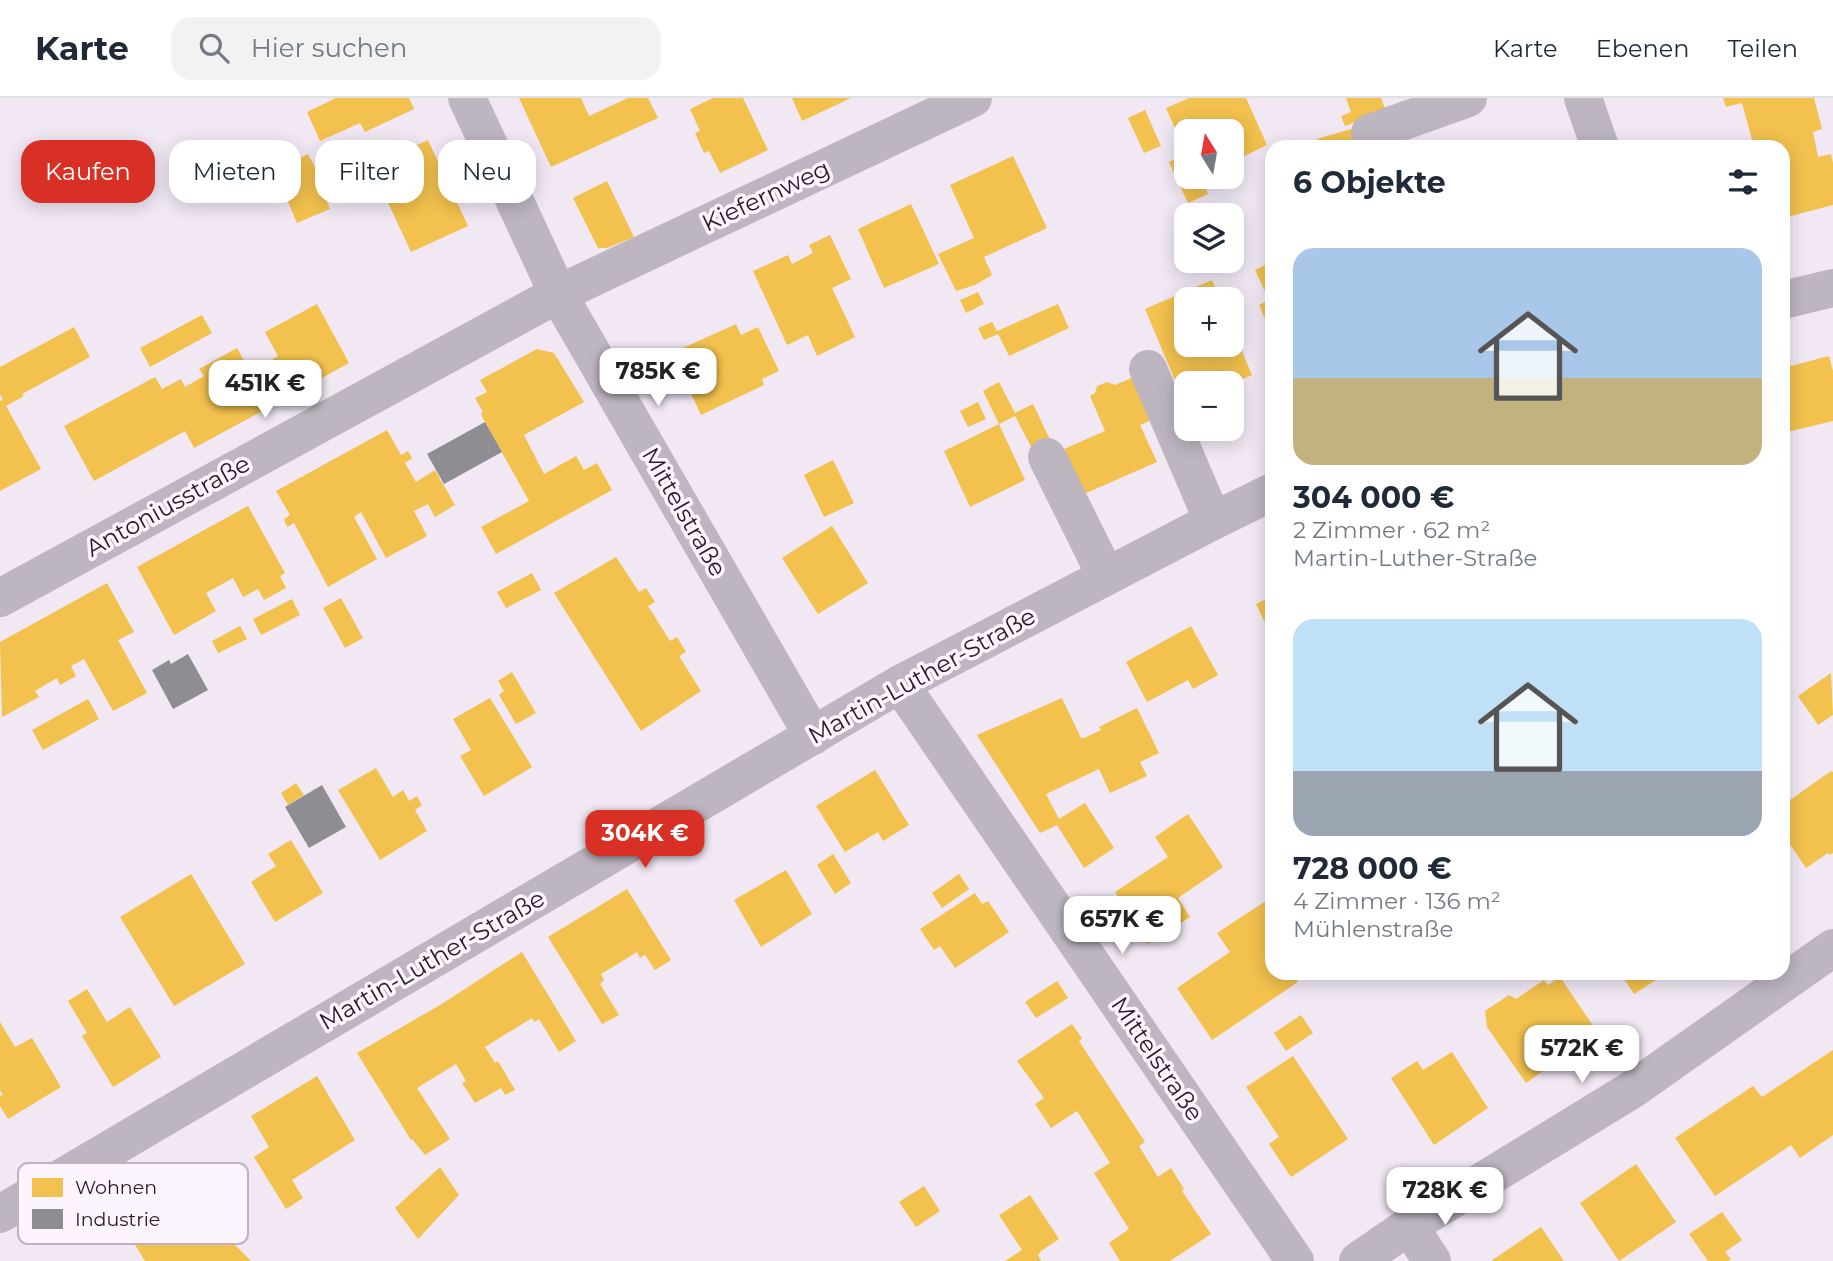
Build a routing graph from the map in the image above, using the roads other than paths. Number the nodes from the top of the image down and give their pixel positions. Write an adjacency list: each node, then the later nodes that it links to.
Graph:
1 (467, 98): 8 (street, Mittelstraße)
2 (973, 98): 8 (street, Kiefernweg)
3 (1468, 98): 5 (street)
4 (1583, 98): 6 (street)
5 (1370, 133)
6 (1598, 140)
7 (1833, 288): 9 (street)
8 (558, 294): 15 (street, Antoniusstraße); 17 (street, Mittelstraße)
9 (1790, 298)
10 (1148, 369): 13 (street)
11 (1047, 457): 14 (street)
12 (1265, 495): 13 (street, Martin-Luther-Straße)
13 (1213, 521): 14 (street, Martin-Luther-Straße)
14 (1106, 576): 16 (street, Martin-Luther-Straße)
15 (0, 598)
16 (900, 684): 17 (street, Martin-Luther-Straße); 25 (street, Mittelstraße)
17 (813, 736): 21 (street, Martin-Luther-Straße)
18 (1833, 948): 19 (street)
19 (1790, 979)
20 (1788, 980): 24 (street)
21 (87, 1163)
22 (18, 1203): 23 (street, Martin-Luther-Straße)
23 (0, 1214)
24 (1409, 1226): 26 (street); 27 (street)
25 (1295, 1261)
26 (1358, 1261)
27 (1432, 1261)

